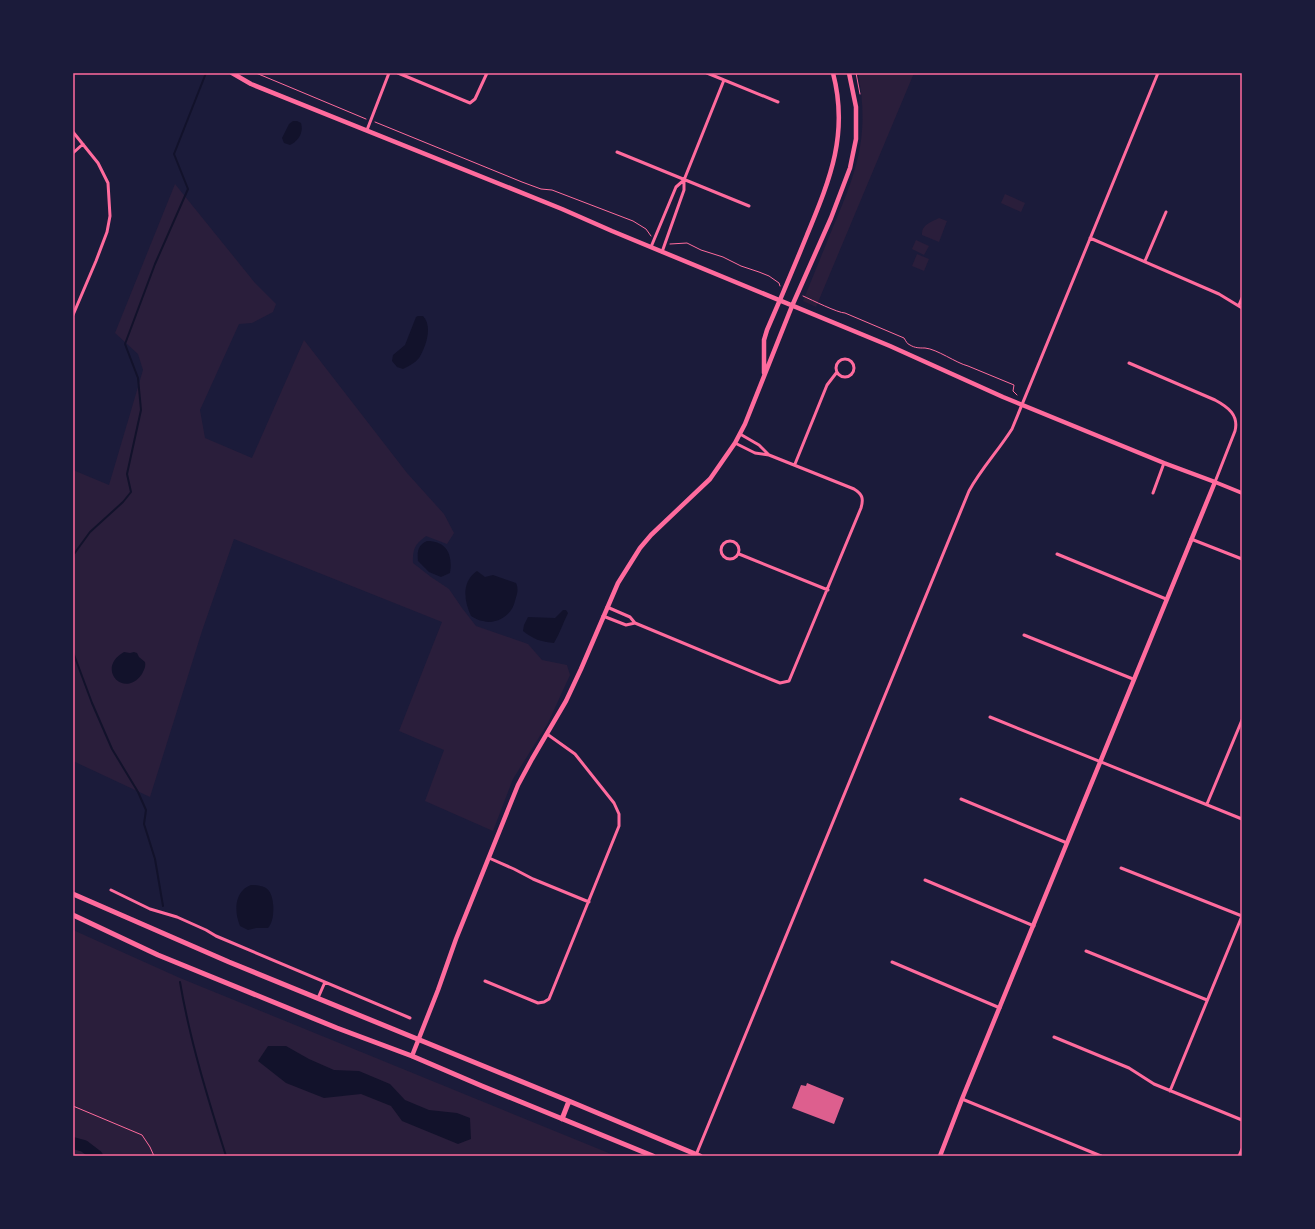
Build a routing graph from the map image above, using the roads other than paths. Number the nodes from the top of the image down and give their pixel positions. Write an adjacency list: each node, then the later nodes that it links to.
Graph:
1 (232, 73): 11 (main road)
2 (389, 73): 11 (street)
3 (398, 73): 4 (street)
4 (486, 73)
5 (707, 73): 9 (street)
6 (833, 73): 24 (main road)
7 (849, 73): 28 (main road)
8 (1158, 73): 19 (street)
9 (724, 80): 10 (street); 16 (street)
10 (778, 102)
11 (367, 130): 20 (main road)
12 (73, 132): 13 (street)
13 (83, 144): 15 (street); 27 (street)
14 (617, 152): 16 (street)
15 (73, 153)
16 (684, 180): 17 (street); 20 (street); 21 (street)
17 (749, 206)
18 (1166, 212): 22 (street)
19 (1090, 238): 22 (street); 34 (street)
20 (651, 247): 21 (main road)
21 (662, 252): 24 (main road)
22 (1144, 261): 26 (street)
23 (1242, 298): 26 (street)
24 (780, 301): 28 (main road); 33 (main road)
25 (73, 304): 27 (street)
26 (1239, 305): 29 (street)
27 (77, 306): 30 (street)
28 (792, 306): 33 (main road); 34 (main road)
29 (1242, 308)
30 (73, 315)
31 (1129, 363): 40 (street)
32 (837, 372): 32 (street); 38 (street)
33 (763, 378): 35 (main road)
34 (1022, 405): 39 (main road); 89 (street)
35 (740, 434): 36 (main road); 37 (street)
36 (735, 443): 37 (street); 49 (main road)
37 (769, 455): 38 (street)
38 (795, 464): 47 (street)
39 (1164, 464): 40 (main road); 41 (street)
40 (1215, 482): 42 (street); 43 (main road)
41 (1153, 493)
42 (1242, 493)
43 (1192, 539): 46 (street); 48 (main road)
44 (739, 554): 44 (street); 47 (street)
45 (1057, 554): 48 (street)
46 (1242, 559)
47 (828, 590): 51 (street)
48 (1166, 599): 53 (main road)
49 (607, 607): 50 (main road); 51 (street)
50 (603, 616): 51 (street); 56 (main road)
51 (635, 623)
52 (1024, 635): 53 (street)
53 (1133, 679): 57 (main road)
54 (990, 717): 57 (street)
55 (1242, 720): 59 (street)
56 (547, 734): 62 (main road); 67 (street)
57 (1100, 762): 59 (street); 61 (main road)
58 (961, 799): 61 (street)
59 (1207, 804): 60 (street)
60 (1242, 819)
61 (1067, 843): 70 (main road)
62 (489, 858): 67 (street); 80 (main road)
63 (1121, 868): 69 (street)
64 (925, 880): 70 (street)
65 (112, 890): 74 (street)
66 (73, 894): 75 (main road)
67 (589, 902): 73 (street)
68 (73, 915): 81 (main road)
69 (1242, 916): 76 (street)
70 (1034, 926): 77 (main road)
71 (1086, 950): 76 (street)
72 (892, 962): 77 (street)
73 (485, 981)
74 (325, 982): 75 (street); 78 (street)
75 (318, 998): 80 (main road)
76 (1207, 1000): 82 (street)
77 (1000, 1008): 83 (main road)
78 (410, 1018)
79 (1054, 1036): 82 (street)
80 (418, 1040): 81 (main road); 84 (main road)
81 (412, 1056): 85 (main road)
82 (1170, 1091): 86 (street)
83 (962, 1099): 90 (main road); 91 (street)
84 (569, 1101): 85 (main road); 89 (main road)
85 (562, 1119): 88 (main road)
86 (1242, 1120)
87 (1242, 1149): 92 (street)
88 (653, 1156)
89 (698, 1156)
90 (940, 1156)
91 (1101, 1156)
92 (1239, 1156)

